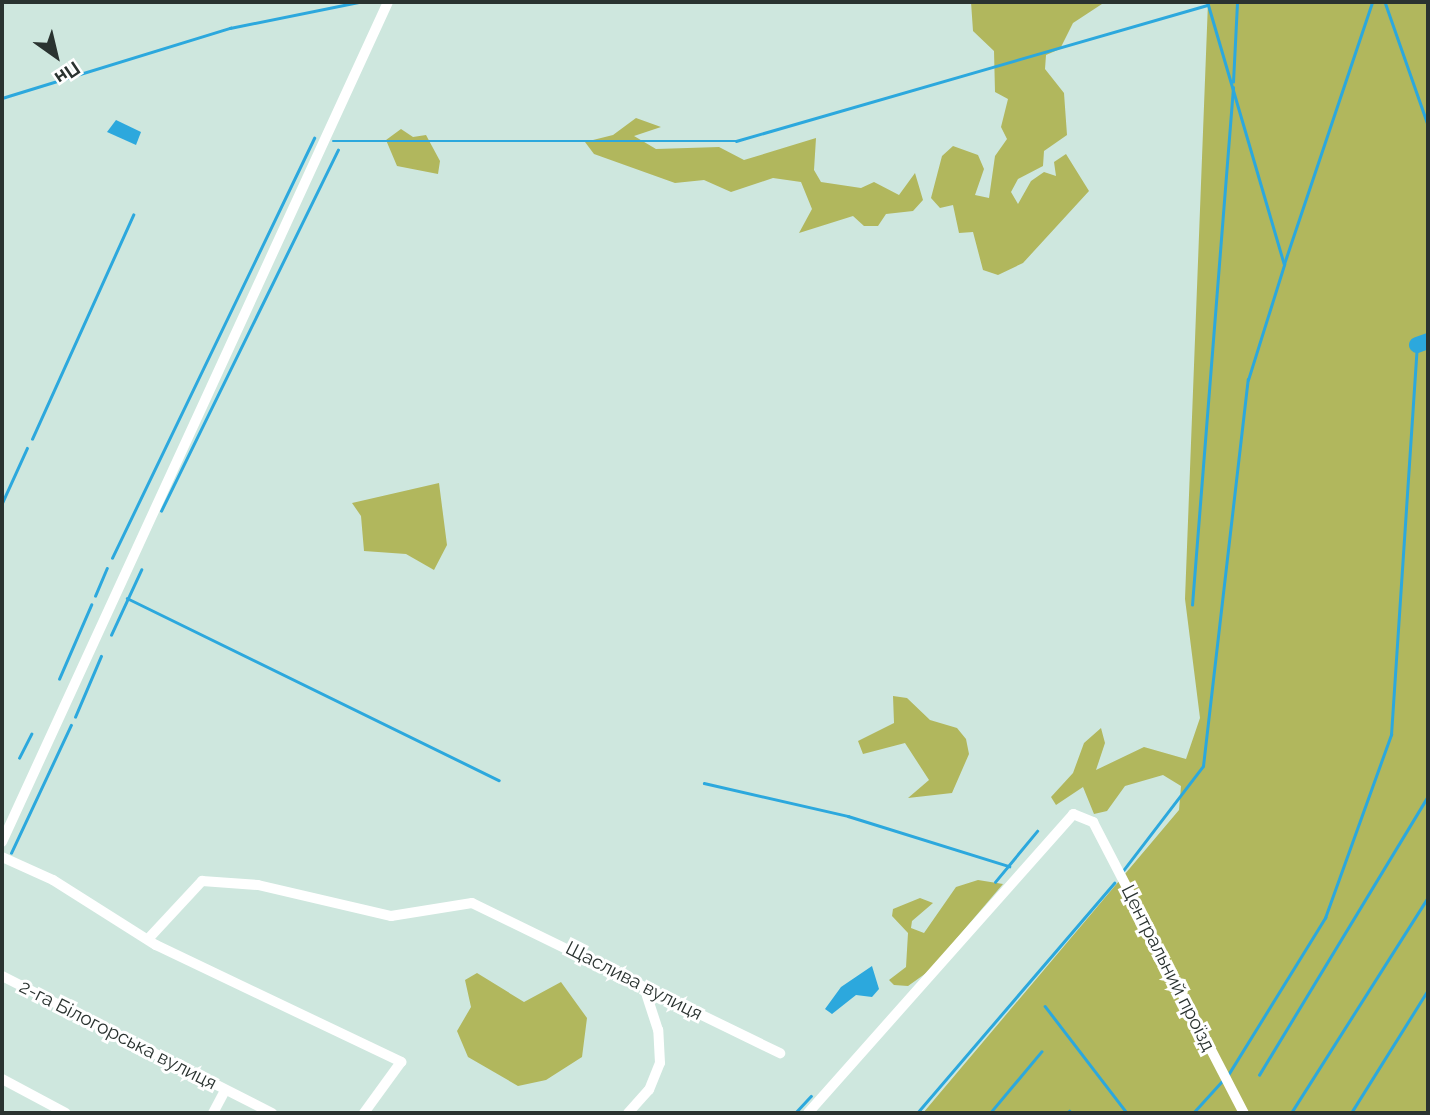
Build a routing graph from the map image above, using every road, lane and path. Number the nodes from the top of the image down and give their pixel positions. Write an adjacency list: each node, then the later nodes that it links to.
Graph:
1 (388, 2): 2 (street)
2 (2, 842)
3 (2, 857): 4 (street)
4 (149, 937): 6 (street, Щаслива вулиця); 13 (street)
5 (2, 976): 9 (street, 2-га Білогорська вулиця)
6 (642, 985): 7 (street, Щаслива вулиця); 14 (street)
7 (780, 1053)
8 (2, 1079): 10 (street)
9 (225, 1090): 11 (street); 12 (street, 2-га Білогорська вулиця)
10 (66, 1113)
11 (213, 1113)
12 (272, 1113)
13 (363, 1113)
14 (628, 1113)
15 (808, 1113): 16 (street, Центральний проїзд)
16 (1244, 1113)

